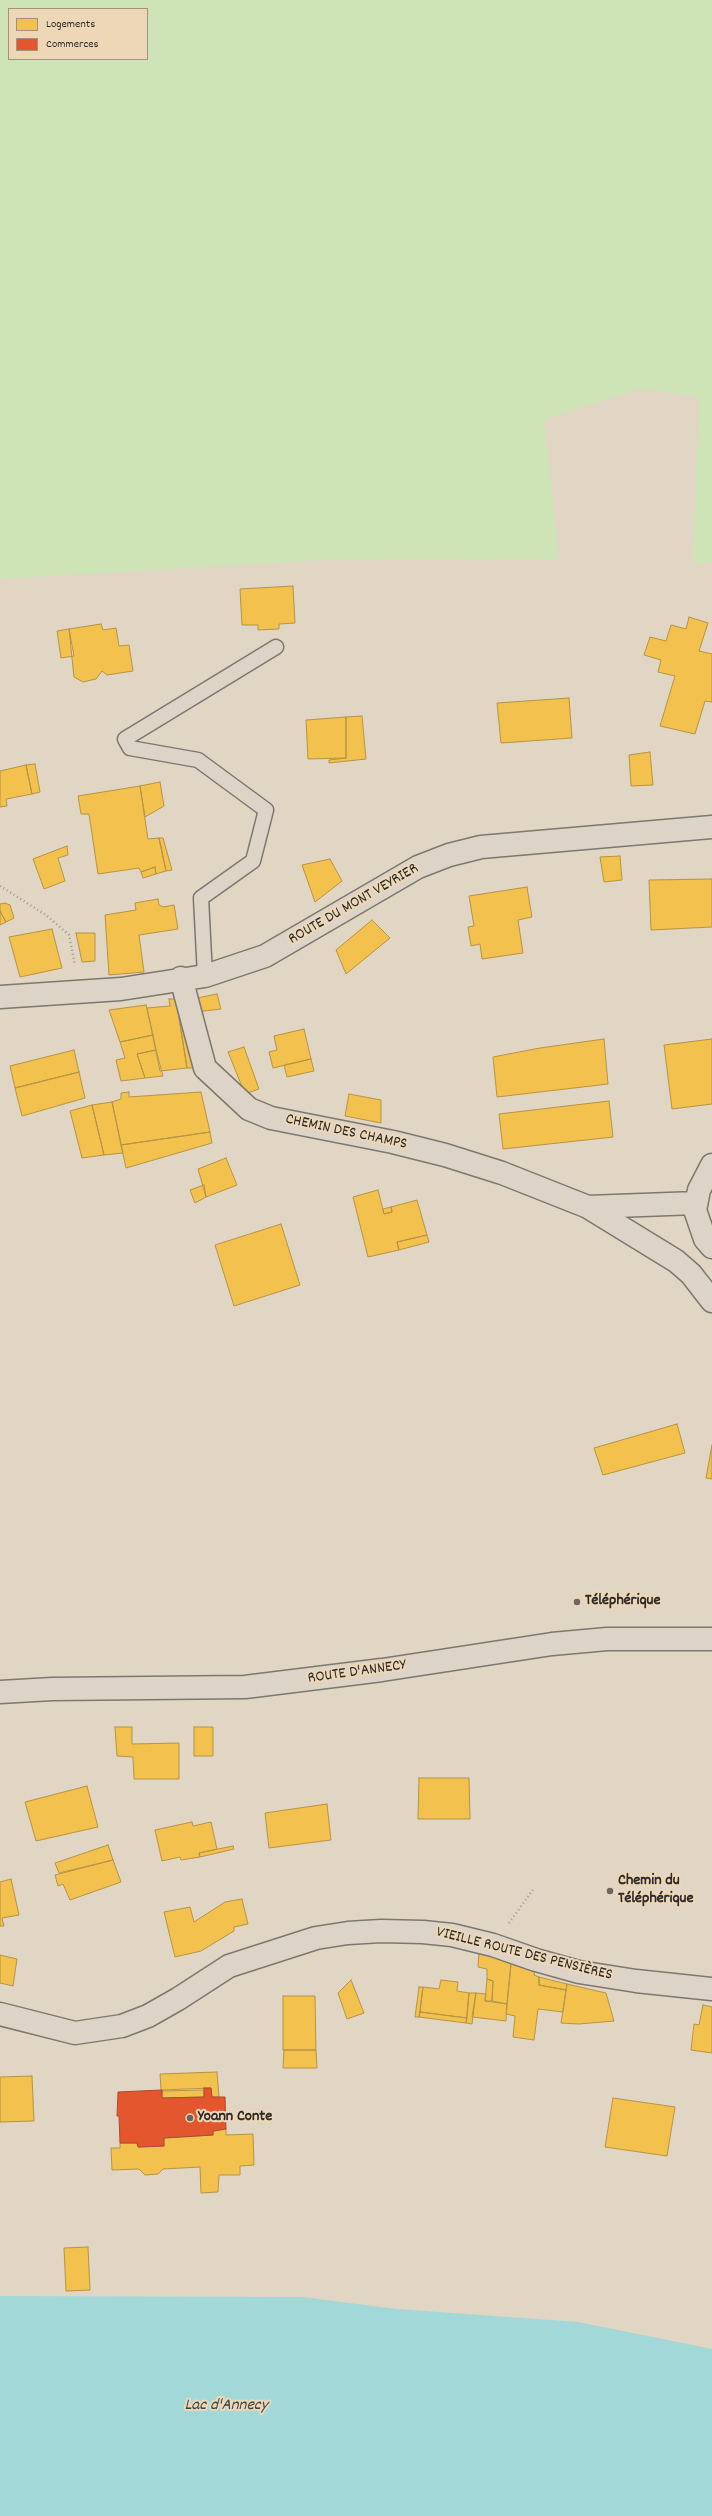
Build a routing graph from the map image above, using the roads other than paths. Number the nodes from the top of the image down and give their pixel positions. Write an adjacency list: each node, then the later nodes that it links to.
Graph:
1 (276, 647): 3 (lane)
2 (712, 827): 3 (street, ROUTE DU MONT VEYRIER)
3 (205, 976): 4 (street, ROUTE DU MONT VEYRIER)
4 (181, 978): 5 (street, ROUTE DU MONT VEYRIER); 8 (street, CHEMIN DES CHAMPS)
5 (0, 997)
6 (712, 1165): 7 (street)
7 (696, 1202): 8 (street, CHEMIN DES CHAMPS); 9 (street)
8 (588, 1207): 10 (street, CHEMIN DES CHAMPS)
9 (712, 1247)
10 (712, 1301)
11 (712, 1639): 12 (street, ROUTE D'ANNECY)
12 (0, 1692)
13 (712, 1989): 14 (street, VIEILLE ROUTE DES PENSIÈRES)
14 (0, 2014)

